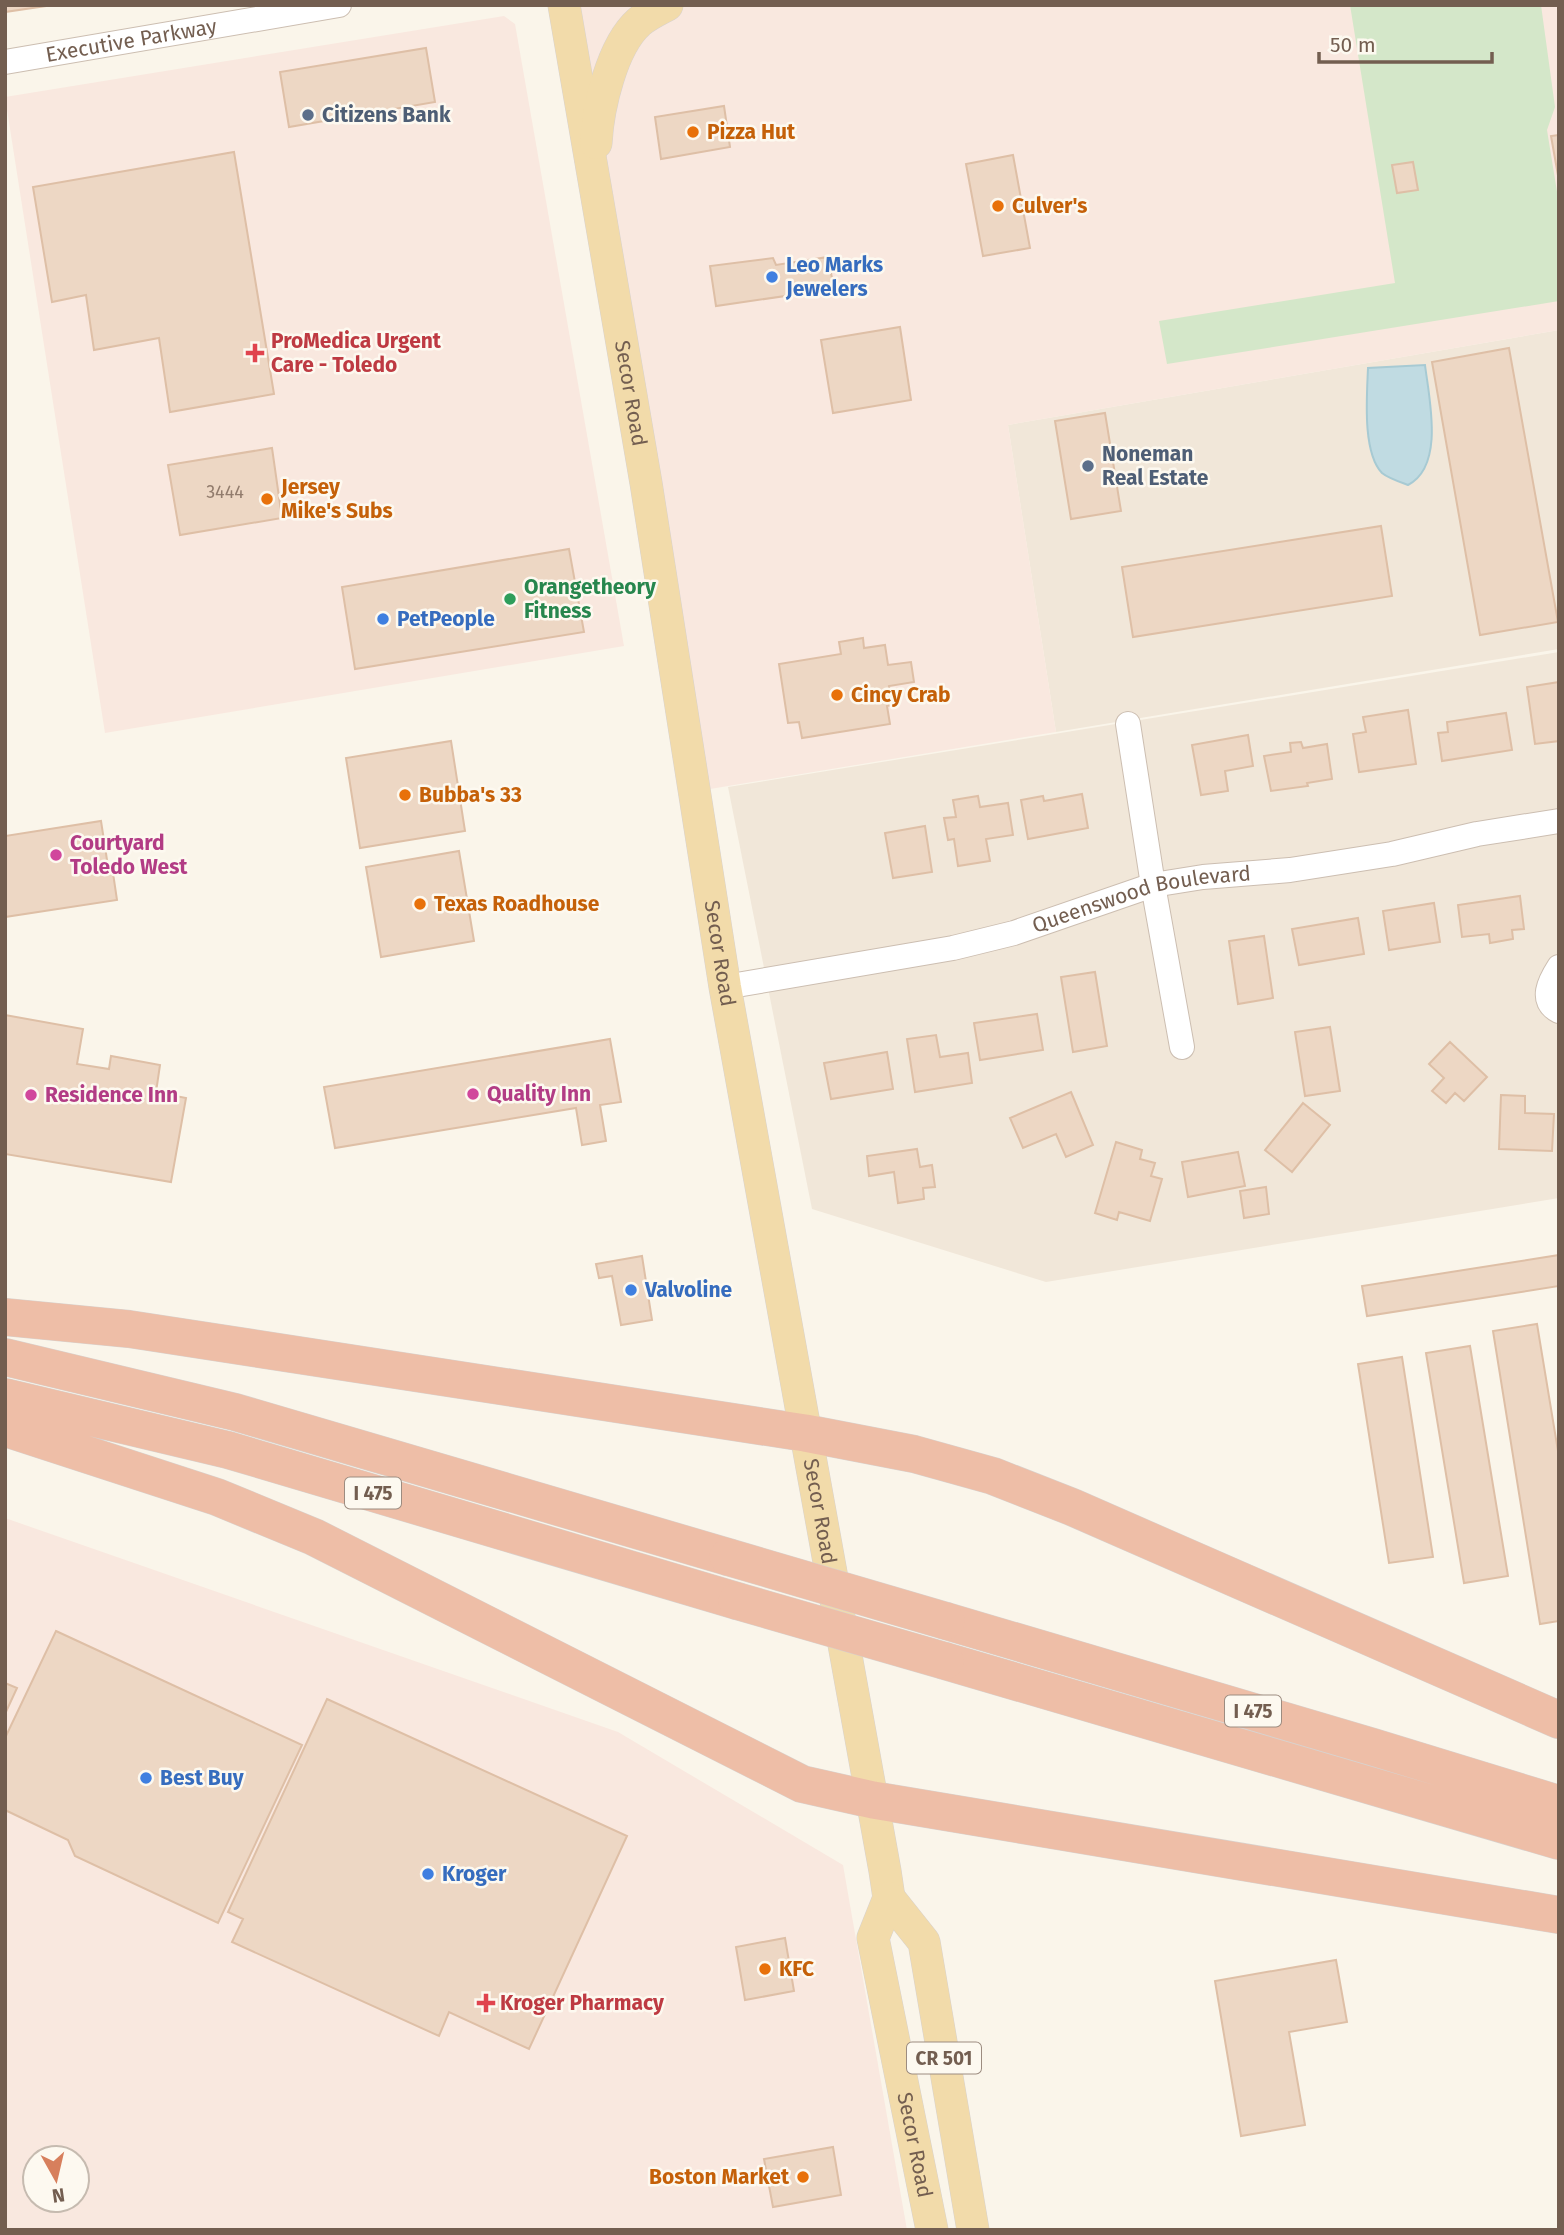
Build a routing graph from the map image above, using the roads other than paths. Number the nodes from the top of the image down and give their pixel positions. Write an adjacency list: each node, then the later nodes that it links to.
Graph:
1 (339, 5): 4 (street, Executive Parkway)
2 (564, 5): 5 (main road, Secor Road)
3 (667, 5): 5 (main road)
4 (5, 62)
5 (593, 176): 10 (main road, Secor Road)
6 (1128, 724): 8 (street)
7 (1559, 821): 8 (street, Queenswood Boulevard)
8 (1153, 885): 10 (street, Queenswood Boulevard); 12 (street)
9 (1559, 967): 11 (street)
10 (725, 987): 17 (main road, Secor Road)
11 (1559, 1011)
12 (1182, 1047)
13 (5, 1317): 17 (highway)
14 (5, 1357): 20 (highway, I 475, bridge)
15 (5, 1397): 21 (highway, I 475, bridge)
16 (5, 1428): 19 (highway)
17 (805, 1433): 18 (highway); 19 (main road, Secor Road)
18 (1559, 1720)
19 (873, 1800): 22 (main road, Secor Road); 23 (highway)
20 (1559, 1804)
21 (1559, 1841)
22 (889, 1898): 24 (main road, Secor Road); 25 (main road, Secor Road / CR 501)
23 (1559, 1915)
24 (932, 2230)
25 (973, 2230)

